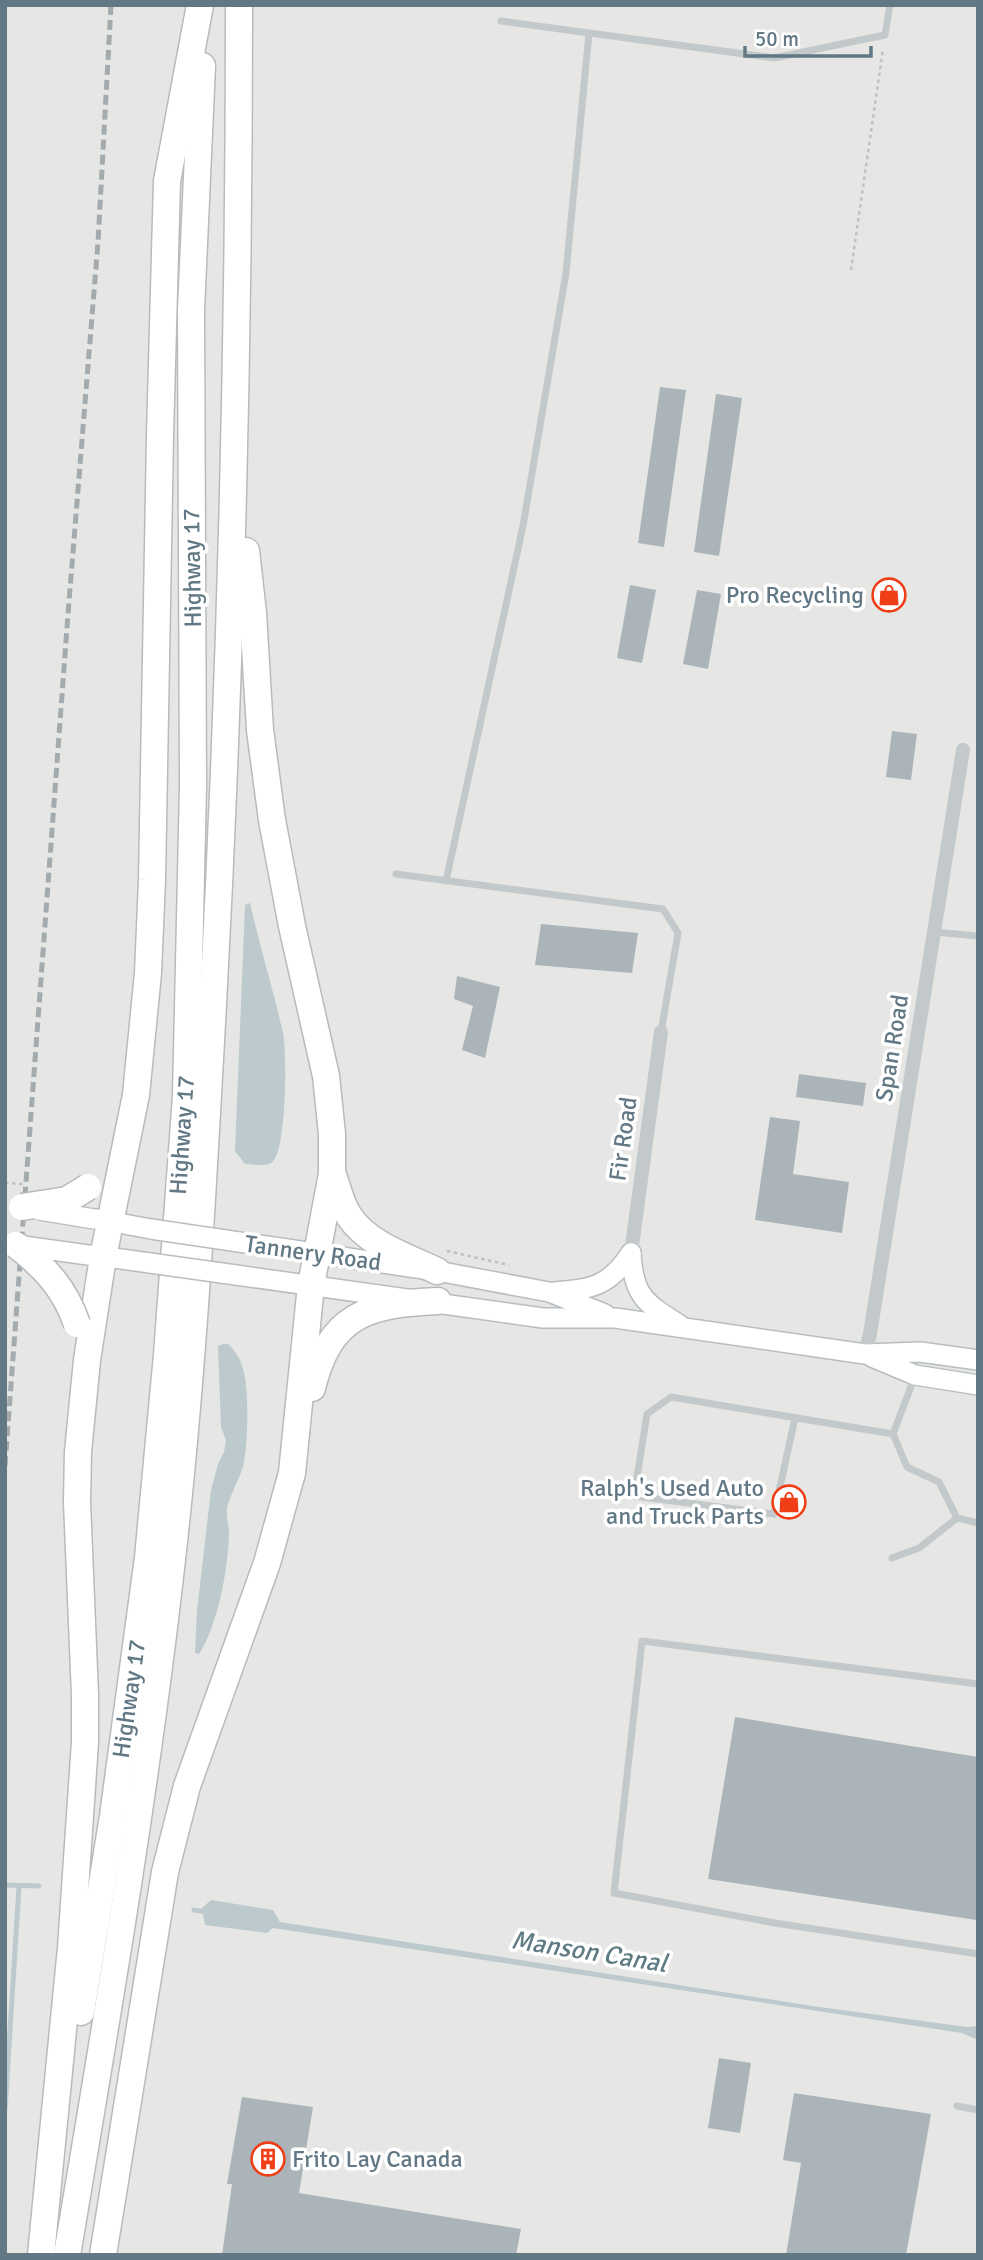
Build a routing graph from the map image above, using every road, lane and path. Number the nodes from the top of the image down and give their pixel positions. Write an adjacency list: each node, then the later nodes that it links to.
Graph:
1 (200, 5): 16 (highway)
2 (205, 5): 47 (highway, Highway 17)
3 (239, 5): 9 (highway, Highway 17)
4 (890, 5): 7 (lane)
5 (501, 22): 6 (lane)
6 (589, 33): 7 (lane); 12 (lane)
7 (885, 35): 8 (path)
8 (851, 270)
9 (234, 449): 17 (highway); 48 (highway, Highway 17)
10 (962, 750): 13 (street, Span Road)
11 (396, 874): 12 (lane)
12 (446, 881): 15 (lane)
13 (933, 932): 14 (lane); 32 (street, Span Road)
14 (978, 936)
15 (661, 1032): 23 (street, Fir Road)
16 (136, 1095): 19 (highway, bridge); 20 (highway)
17 (332, 1174): 22 (highway); 25 (highway)
18 (5, 1183): 19 (path, bridge)
19 (20, 1199): 20 (main road, Tannery Road, bridge)
20 (102, 1220): 22 (main road, Tannery Road, bridge); 24 (highway)
21 (11, 1244): 24 (main road, Tannery Road, bridge); 33 (highway, bridge)
22 (317, 1253): 25 (main road, Tannery Road); 27 (highway)
23 (631, 1253): 28 (main road); 31 (main road)
24 (95, 1256): 27 (main road, Tannery Road, bridge); 33 (highway)
25 (439, 1261): 26 (path); 28 (main road, Tannery Road)
26 (516, 1267)
27 (311, 1285): 29 (main road, Tannery Road); 38 (highway)
28 (549, 1292): 30 (main road, Tannery Road)
29 (438, 1301): 30 (main road, Tannery Road); 38 (highway)
30 (615, 1318): 31 (main road, Tannery Road)
31 (687, 1330): 32 (main road, Tannery Road)
32 (865, 1353): 34 (main road, Tannery Road); 35 (main road, Tannery Road)
33 (87, 1360): 47 (highway)
34 (978, 1360)
35 (915, 1375): 36 (main road, Tannery Road); 39 (lane)
36 (978, 1385)
37 (795, 1418): 37 (lane); 39 (lane)
38 (298, 1434): 49 (highway)
39 (893, 1434): 40 (lane)
40 (957, 1518): 41 (lane); 42 (lane)
41 (978, 1522)
42 (892, 1558)
43 (978, 1684): 44 (lane)
44 (978, 1954)
45 (957, 2106): 46 (lane)
46 (978, 2110)
47 (41, 2255)
48 (68, 2255)
49 (103, 2255)

